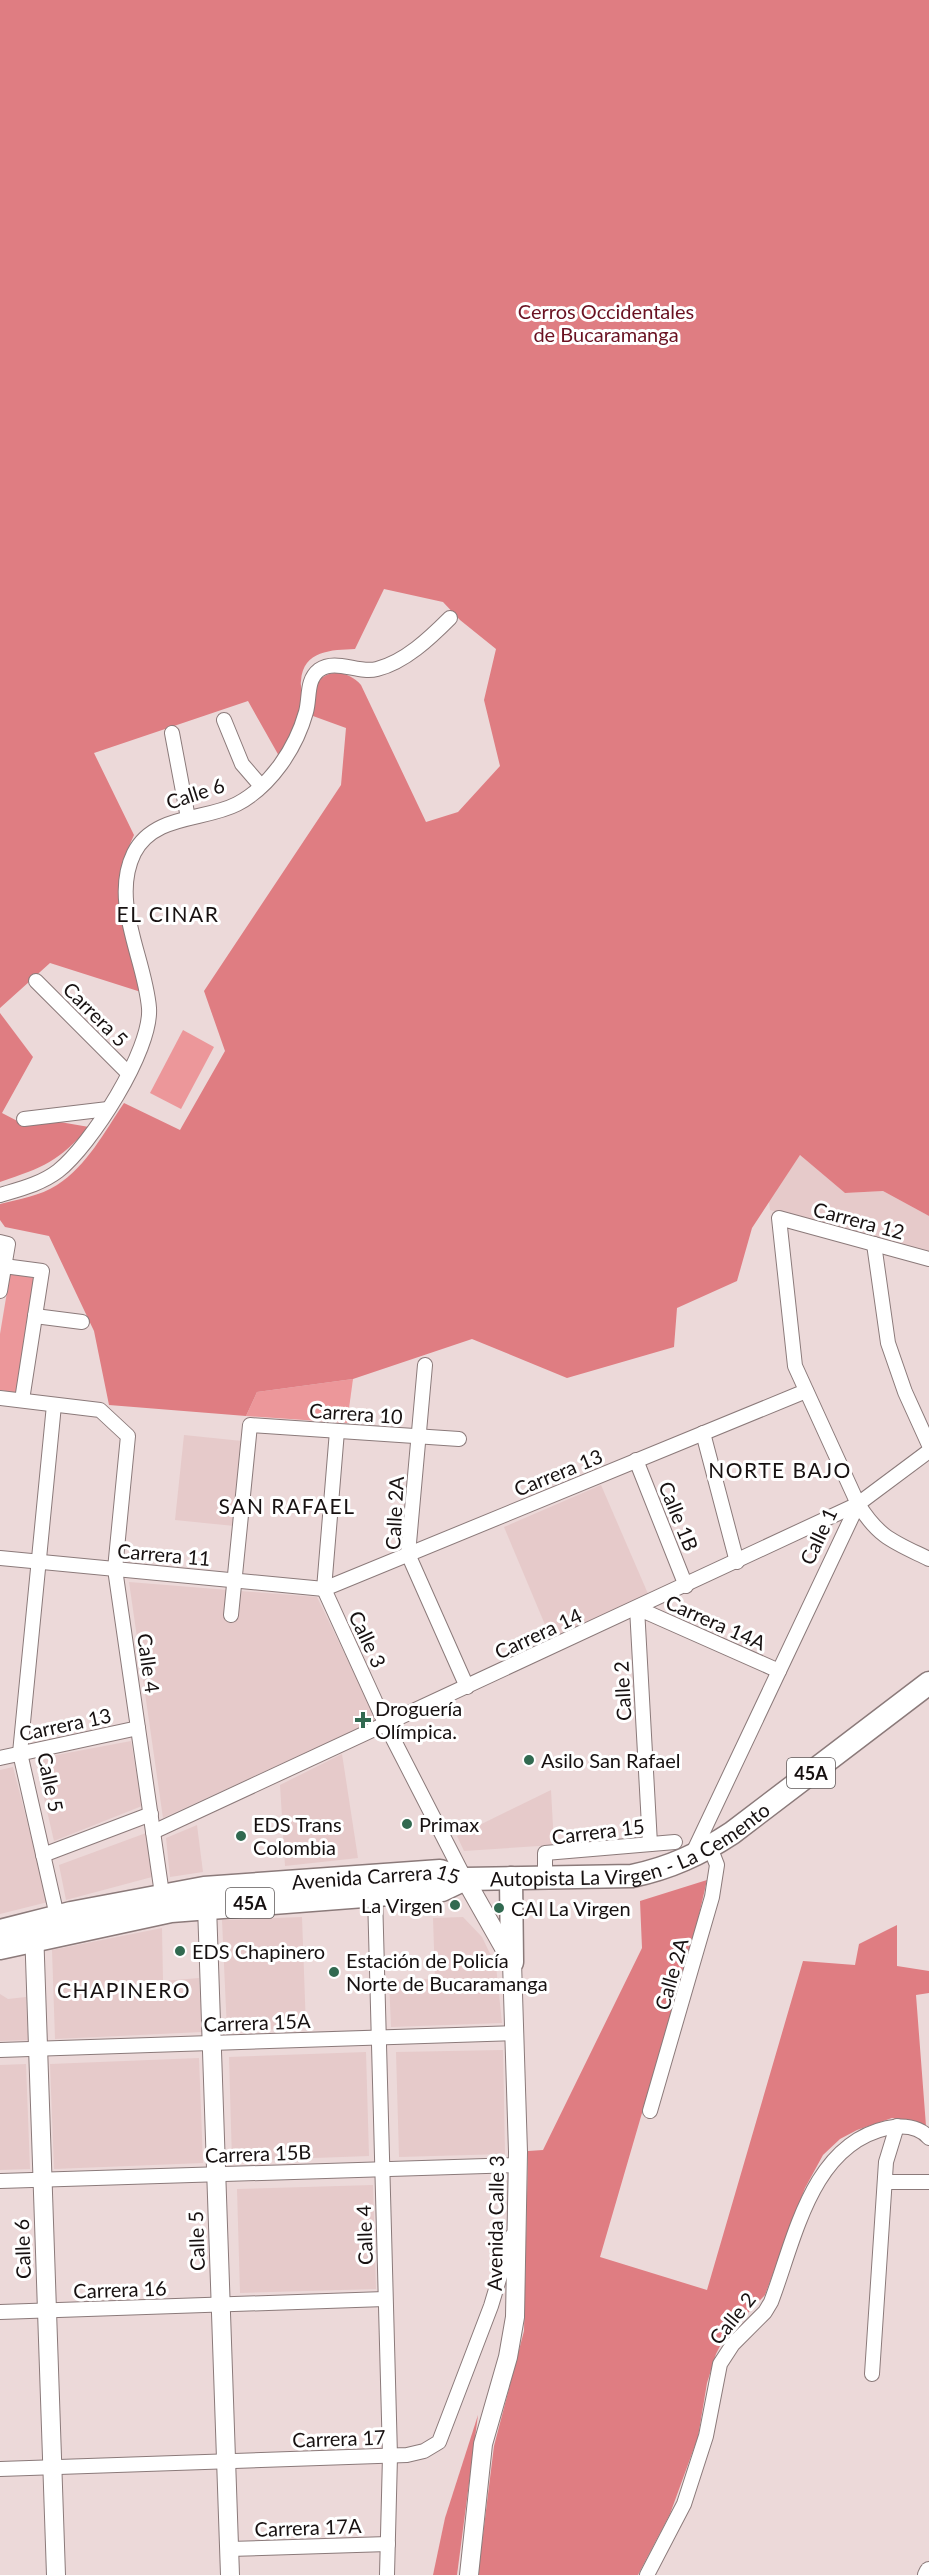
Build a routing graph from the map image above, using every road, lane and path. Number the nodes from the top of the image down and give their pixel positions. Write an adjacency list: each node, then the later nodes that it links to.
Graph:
1 (450, 618): 4 (street, Calle 6)
2 (224, 720): 4 (street)
3 (172, 733): 5 (street)
4 (261, 786): 5 (street, Calle 6)
5 (188, 818): 7 (street, Calle 6)
6 (36, 981): 7 (street, Carrera 5)
7 (128, 1073): 8 (street, Calle 6)
8 (108, 1109): 9 (street); 10 (street, Calle 6)
9 (24, 1119)
10 (0, 1195)
11 (779, 1218): 13 (street, Carrera 12); 20 (street, Calle 1)
12 (4, 1243): 15 (street)
13 (874, 1244): 14 (street, Carrera 12); 28 (street)
14 (929, 1259)
15 (4, 1266): 16 (street); 17 (street)
16 (0, 1291)
17 (35, 1316): 18 (street); 22 (street)
18 (82, 1322)
19 (425, 1365): 26 (street, Calle 2A)
20 (806, 1391): 25 (street, Carrera 13); 31 (street, Calle 1)
21 (0, 1398): 22 (street)
22 (22, 1400): 23 (street)
23 (54, 1405): 35 (street, Calle 5); 37 (street, Calle 4)
24 (337, 1431): 26 (street, Carrera 10); 38 (street, Carrera 10); 40 (street, Calle 3)
25 (703, 1433): 30 (street, Carrera 13); 36 (street)
26 (418, 1436): 27 (street, Carrera 10); 32 (street, Calle 2A)
27 (459, 1439)
28 (929, 1445)
29 (929, 1451): 31 (street, Carrera 14)
30 (636, 1460): 32 (street, Carrera 13); 39 (street, Calle 1B)
31 (858, 1504): 34 (street); 36 (street, Carrera 14); 43 (street, Calle 1)
32 (408, 1554): 40 (street, Carrera 13); 45 (street, Calle 2A)
33 (0, 1558): 35 (street, Carrera 11)
34 (929, 1559)
35 (39, 1561): 37 (street, Carrera 11); 48 (street, Calle 5)
36 (737, 1562): 39 (street, Carrera 14)
37 (115, 1569): 38 (street, Carrera 11); 47 (street, Calle 4)
38 (234, 1580): 40 (street, Carrera 11); 42 (street)
39 (686, 1586): 41 (street, Carrera 14)
40 (324, 1588): 46 (street, Calle 3)
41 (637, 1608): 43 (street, Carrera 14A); 45 (street, Carrera 14); 52 (street, Calle 2)
42 (231, 1615)
43 (779, 1671): 54 (street, Calle 1)
44 (929, 1683): 53 (main road, Autopista La Virgen - La Cemento / 45A)
45 (467, 1687): 46 (street, Carrera 14)
46 (386, 1725): 51 (street, Carrera 14); 58 (street, Calle 3)
47 (138, 1728): 48 (street, Carrera 13); 50 (street, Calle 4)
48 (20, 1753): 49 (street, Carrera 13); 55 (street, Calle 5)
49 (0, 1758)
50 (151, 1814): 51 (street, Calle 4); 55 (street)
51 (153, 1832): 59 (street, Calle 4)
52 (650, 1844): 54 (street, Carrera 15); 56 (street, Carrera 15)
53 (710, 1847): 54 (main road, Autopista La Virgen - La Cemento / 45A); 72 (street, Calle 2A)
54 (683, 1850): 56 (main road, Autopista La Virgen - La Cemento / 45A)
55 (43, 1855): 62 (street, Calle 5)
56 (545, 1877): 57 (main road, Autopista La Virgen - La Cemento / 45A)
57 (510, 1878): 58 (main road, Autopista La Virgen - La Cemento / 45A); 66 (main road)
58 (465, 1879): 59 (main road, Avenida Carrera 15 / 45A); 60 (main road, Avenida Carrera 15 / 45A); 66 (street, Avenida Calle 3)
59 (162, 1894): 62 (main road, Avenida Carrera 15 / 45A)
60 (375, 1895): 61 (main road, Avenida Carrera 15 / 45A); 68 (street, Calle 4)
61 (207, 1906): 63 (main road, Avenida Carrera 15 / 45A); 69 (street, Calle 5)
62 (57, 1916): 63 (main road, Avenida Carrera 15 / 45A)
63 (34, 1930): 64 (main road, Avenida Carrera 15 / 45A); 65 (main road, Avenida Carrera 15 / 45A); 70 (street, Calle 6)
64 (0, 1931)
65 (0, 1948)
66 (512, 1962): 67 (street, Avenida Calle 3)
67 (514, 2033): 68 (street, Carrera 15A); 75 (street, Avenida Calle 3)
68 (378, 2038): 69 (street, Carrera 15A); 76 (street, Calle 4)
69 (212, 2043): 70 (street, Carrera 15A); 77 (street, Calle 5)
70 (39, 2049): 71 (street, Carrera 15A); 78 (street, Calle 6)
71 (0, 2050)
72 (650, 2111)
73 (897, 2126): 74 (street); 80 (street); 98 (street, Calle 2)
74 (929, 2138)
75 (518, 2165): 76 (street, Carrera 15B); 82 (street, Avenida Calle 3)
76 (382, 2168): 77 (street, Carrera 15B); 83 (street, Calle 4)
77 (216, 2174): 78 (street, Carrera 15B); 84 (street, Calle 5)
78 (42, 2179): 79 (street, Carrera 15B); 85 (street, Calle 6)
79 (0, 2181)
80 (886, 2182): 81 (street); 87 (street)
81 (929, 2182)
82 (517, 2219): 88 (street, Carrera 17); 97 (street, Avenida Calle 3)
83 (386, 2299): 84 (street, Carrera 16); 88 (street, Calle 4)
84 (221, 2305): 85 (street, Carrera 16); 89 (street, Calle 5)
85 (46, 2311): 86 (street, Carrera 16); 90 (street, Calle 6)
86 (0, 2312)
87 (872, 2374)
88 (390, 2456): 89 (street, Carrera 17); 92 (street, Calle 4)
89 (226, 2461): 90 (street, Carrera 17); 93 (street, Calle 5)
90 (52, 2467): 91 (street, Carrera 17); 94 (street, Calle 6)
91 (0, 2469)
92 (388, 2544): 93 (street, Carrera 17A); 96 (street, Calle 4)
93 (229, 2549): 95 (street, Calle 5)
94 (56, 2575)
95 (230, 2575)
96 (387, 2575)
97 (469, 2575)
98 (646, 2575)

